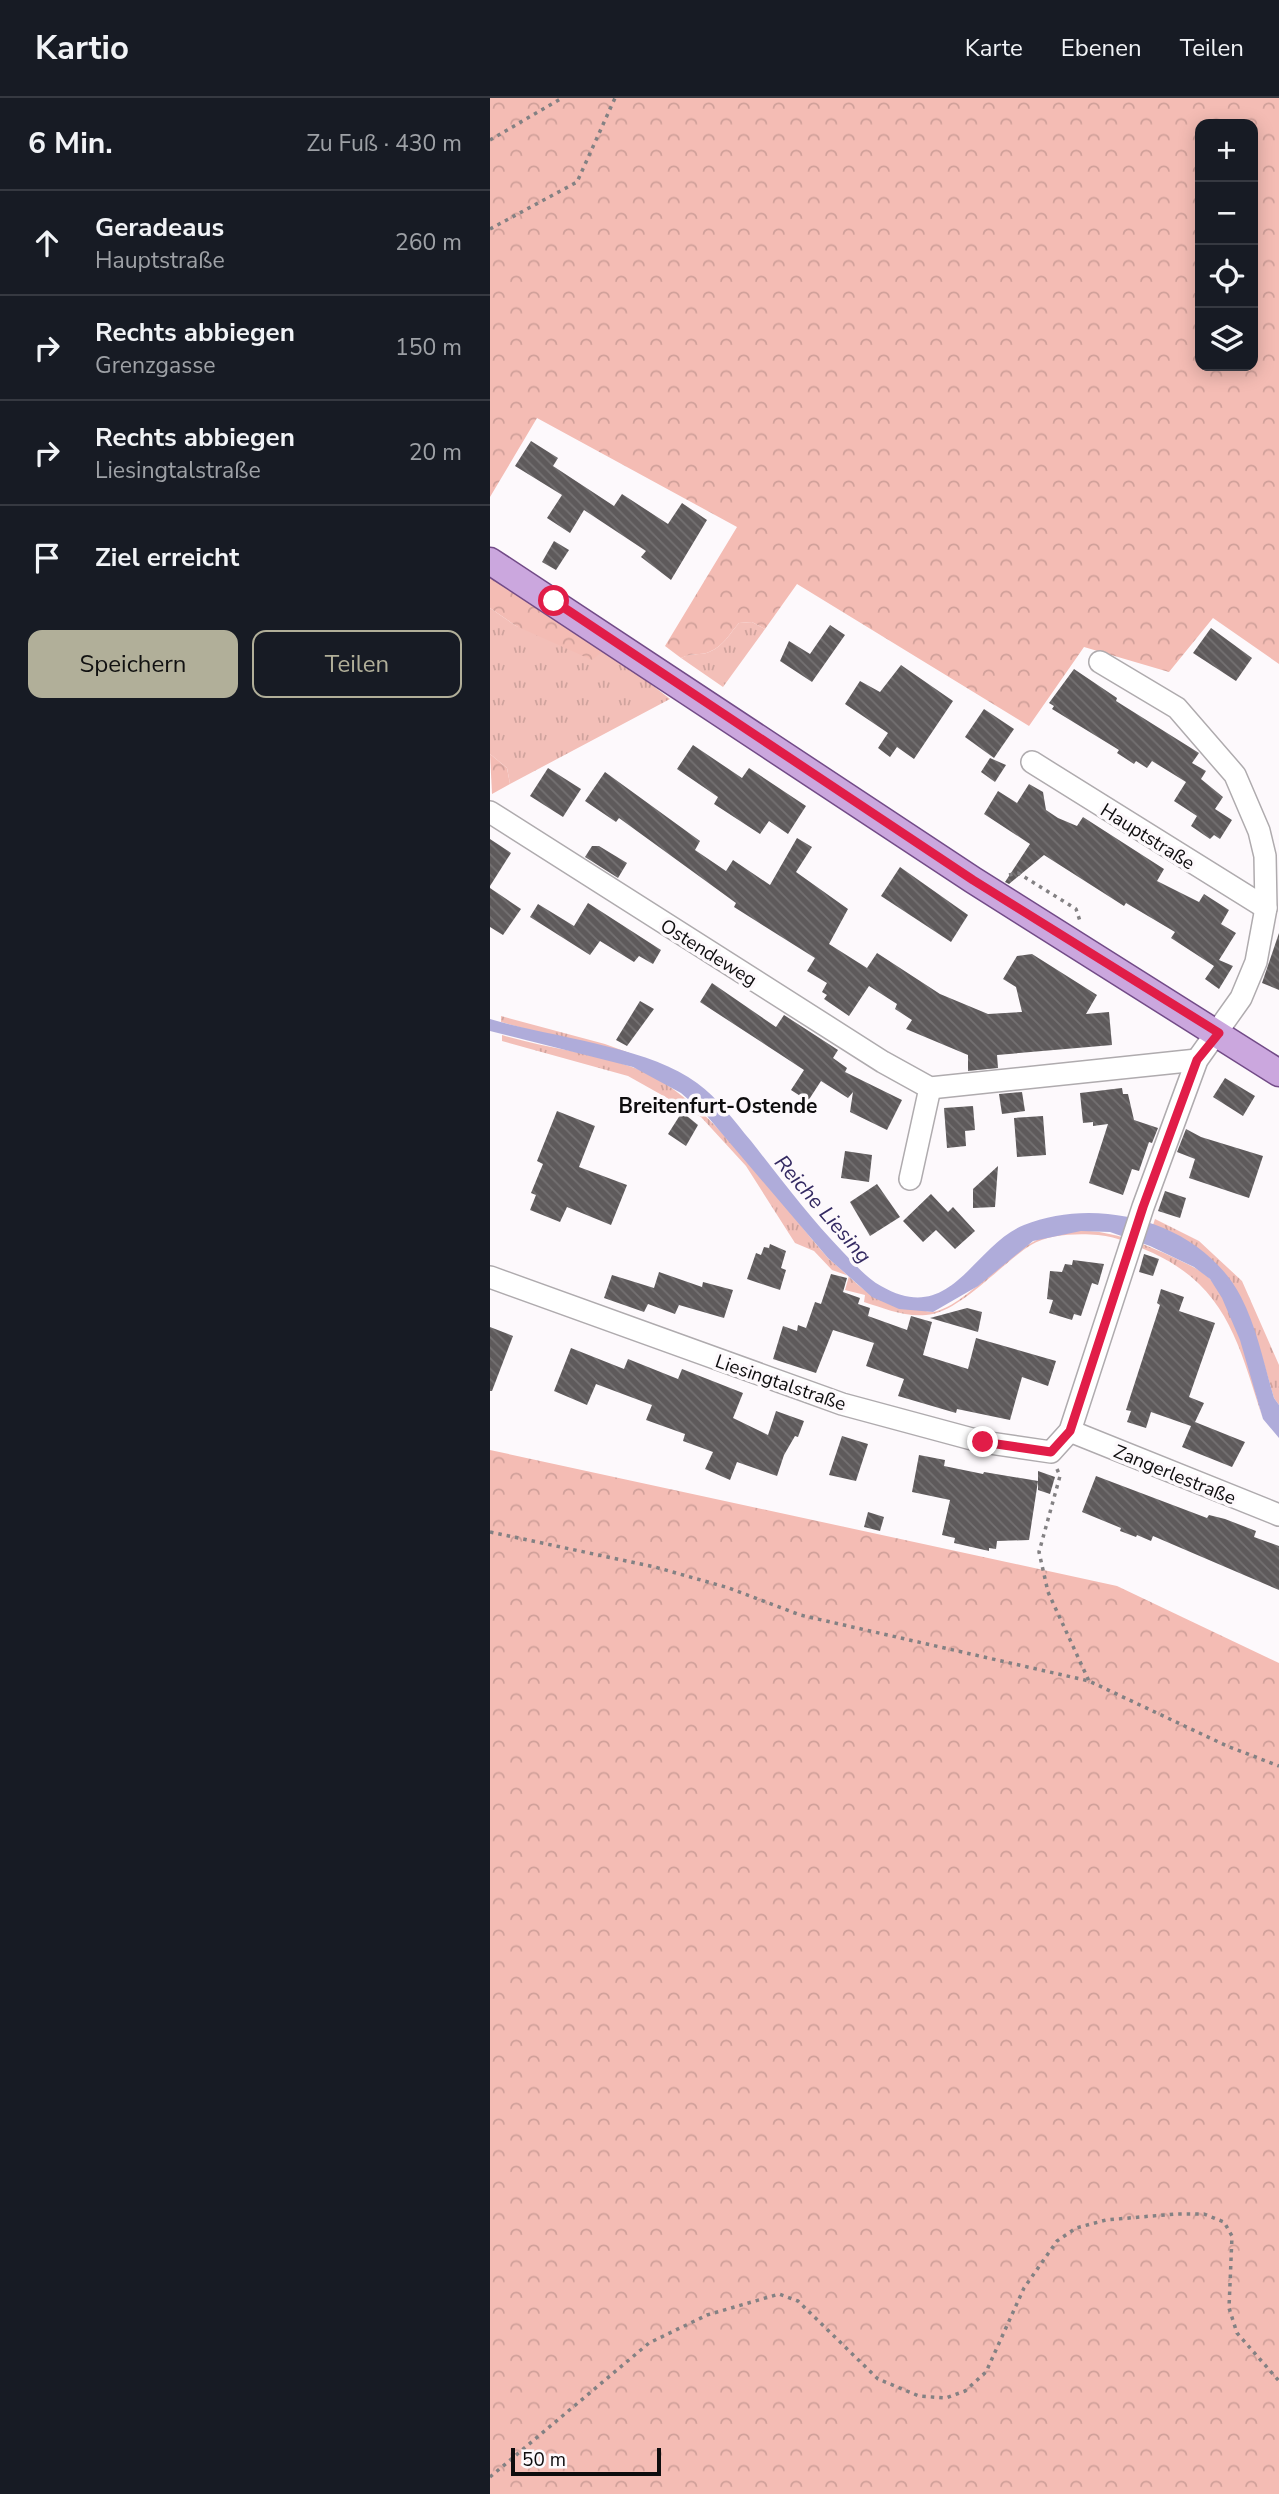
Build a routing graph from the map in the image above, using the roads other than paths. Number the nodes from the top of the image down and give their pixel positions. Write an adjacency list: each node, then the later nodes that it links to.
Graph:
1 (490, 561): 6 (main road)
2 (1100, 662): 5 (street)
3 (1032, 762): 5 (street, Hauptstraße)
4 (490, 812): 9 (street, Ostendeweg)
5 (1266, 908): 6 (street)
6 (1219, 1033): 7 (street); 8 (main road)
7 (1197, 1060): 9 (street); 12 (street)
8 (1279, 1073)
9 (930, 1088): 10 (street)
10 (910, 1179)
11 (490, 1277): 12 (street, Liesingtalstraße)
12 (1070, 1431): 13 (street, Zangerlestraße)
13 (1279, 1516)

